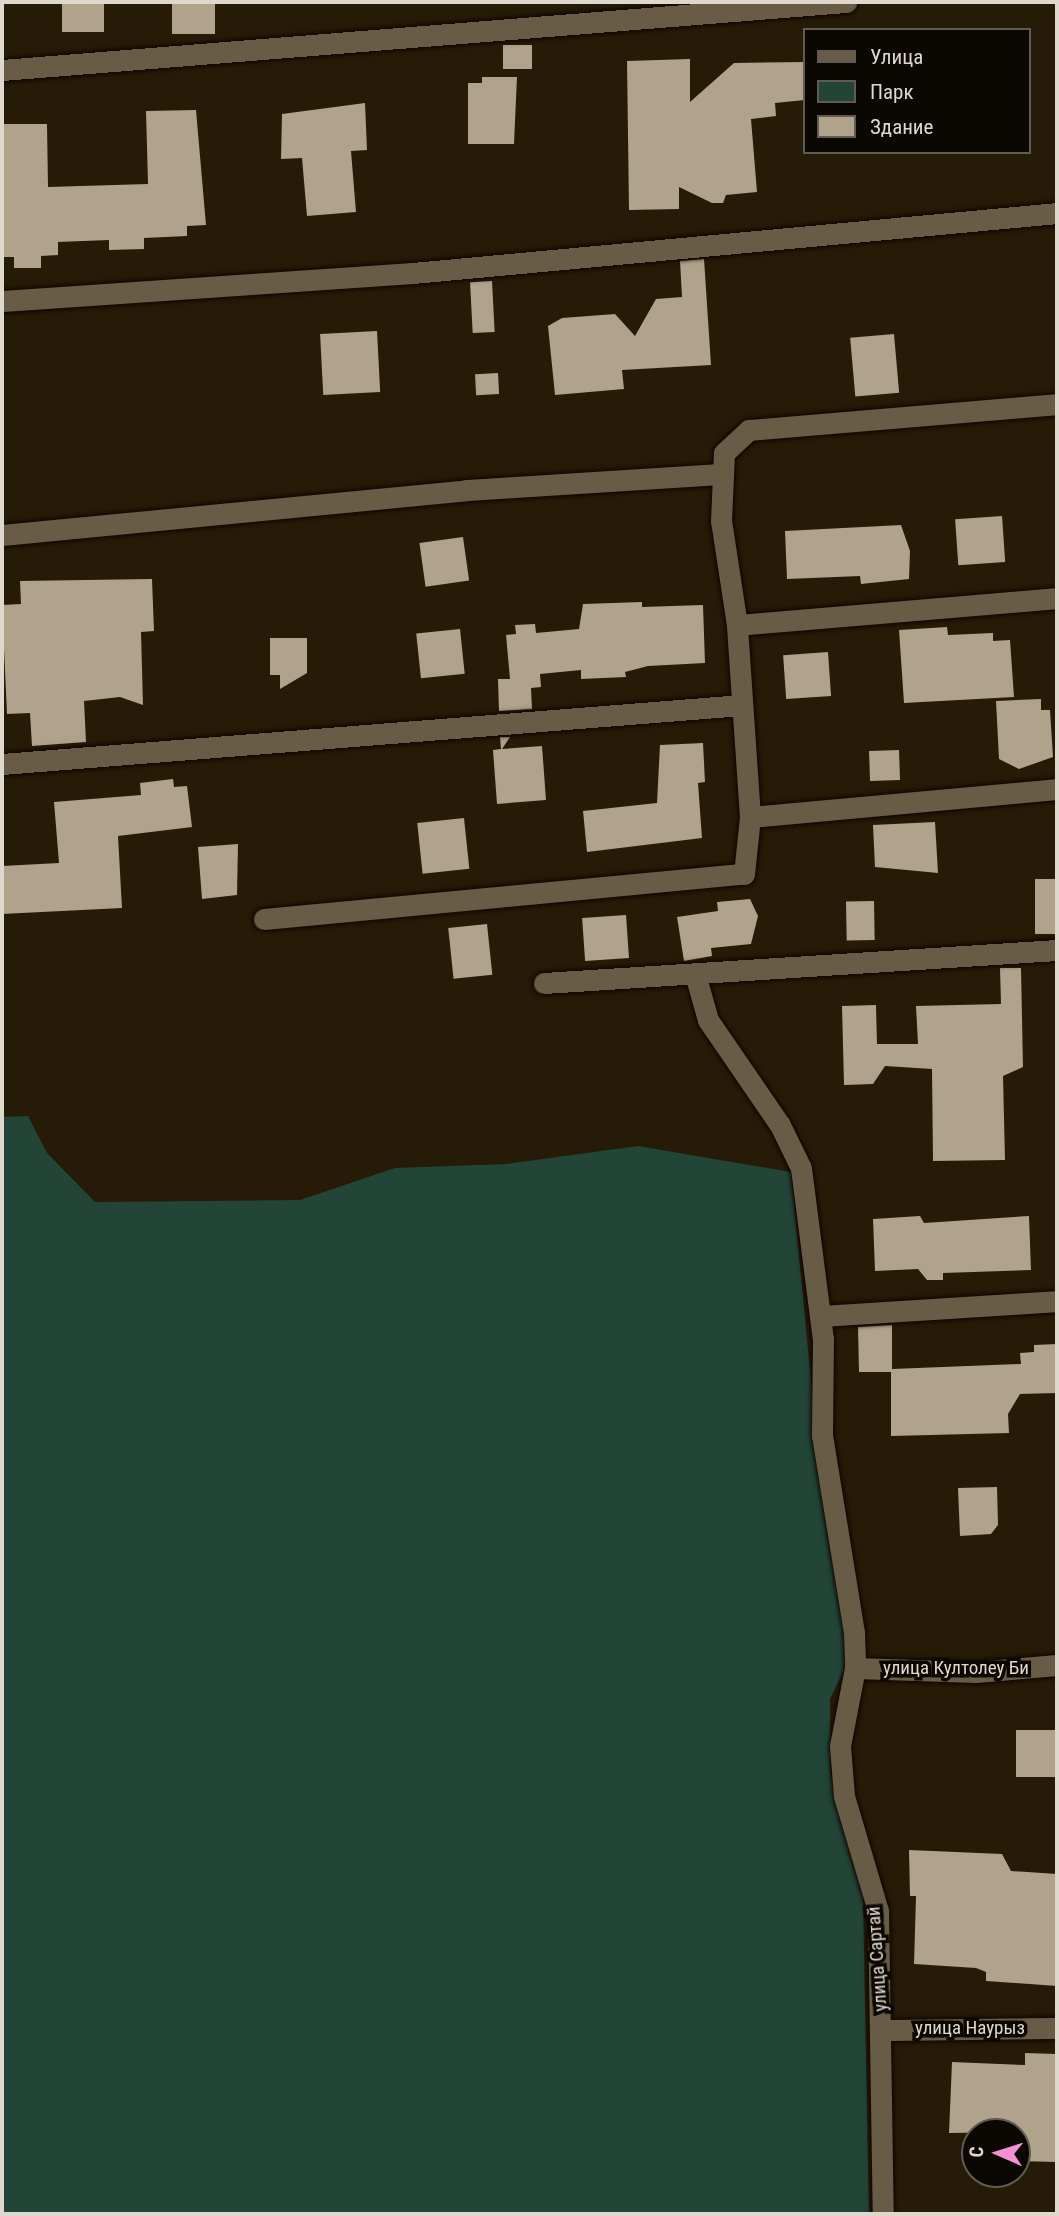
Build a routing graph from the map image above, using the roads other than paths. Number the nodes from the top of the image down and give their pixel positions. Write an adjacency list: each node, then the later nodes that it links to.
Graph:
1 (846, 2): 2 (street)
2 (2, 70)
3 (1057, 213): 4 (street)
4 (2, 301)
5 (1057, 404): 6 (street)
6 (722, 474): 7 (street); 9 (street)
7 (2, 535)
8 (1057, 598): 9 (street)
9 (737, 625): 10 (street)
10 (742, 705): 11 (street); 13 (street)
11 (2, 764)
12 (1057, 789): 13 (street)
13 (750, 817): 14 (street)
14 (264, 919)
15 (1057, 950): 16 (street)
16 (695, 974): 17 (street); 19 (street, улица Сартай)
17 (544, 984)
18 (1057, 1301): 19 (street)
19 (820, 1316): 21 (street, улица Сартай)
20 (1057, 1665): 21 (street, улица Култолеу Би)
21 (855, 1668): 23 (street, улица Сартай)
22 (1057, 2028): 23 (street, улица Наурыз)
23 (882, 2029): 24 (street, улица Сартай)
24 (883, 2214)

